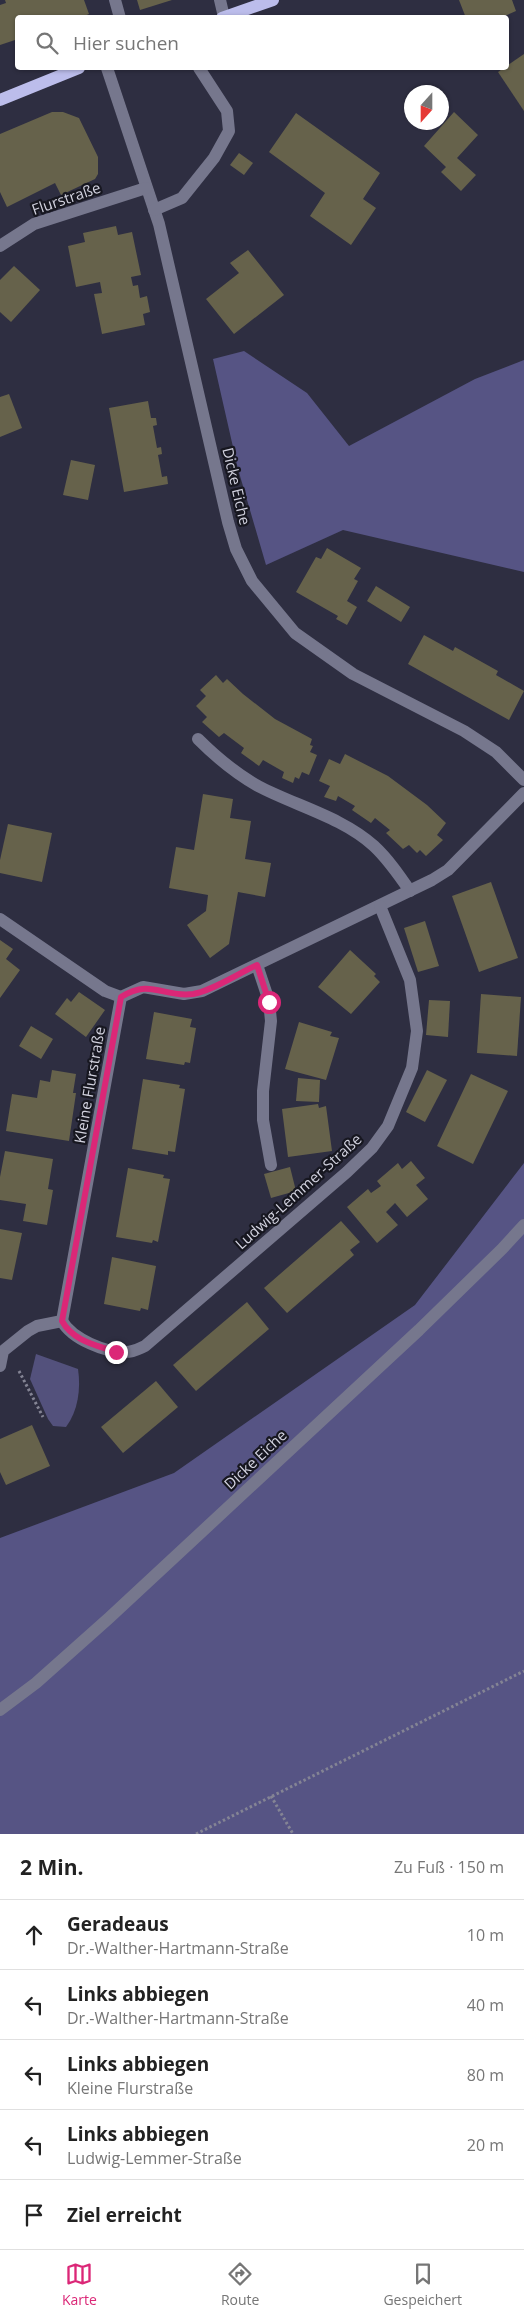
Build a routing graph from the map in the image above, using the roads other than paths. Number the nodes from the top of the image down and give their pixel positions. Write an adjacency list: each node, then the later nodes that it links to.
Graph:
1 (115, 0): 4 (street)
2 (220, 0): 5 (street)
3 (273, 0): 6 (main road)
4 (119, 15)
5 (223, 15)
6 (229, 15)
7 (74, 70): 10 (main road)
8 (107, 70): 11 (street, Dicke Eiche)
9 (201, 70): 12 (street)
10 (0, 100)
11 (146, 188): 12 (street, Dicke Eiche); 13 (street, Flurstraße)
12 (154, 210): 15 (street, Dicke Eiche)
13 (0, 246)
14 (198, 739): 17 (street)
15 (524, 780)
16 (524, 793): 17 (street)
17 (410, 891): 18 (street)
18 (380, 906): 20 (street); 24 (street, Ludwig-Lemmer-Straße)
19 (0, 919): 21 (street)
20 (257, 965): 21 (street); 22 (street)
21 (121, 997): 24 (street, Kleine Flurstraße)
22 (270, 1165)
23 (524, 1225): 26 (street, Dicke Eiche)
24 (62, 1321): 25 (street)
25 (0, 1366)
26 (0, 1710)

